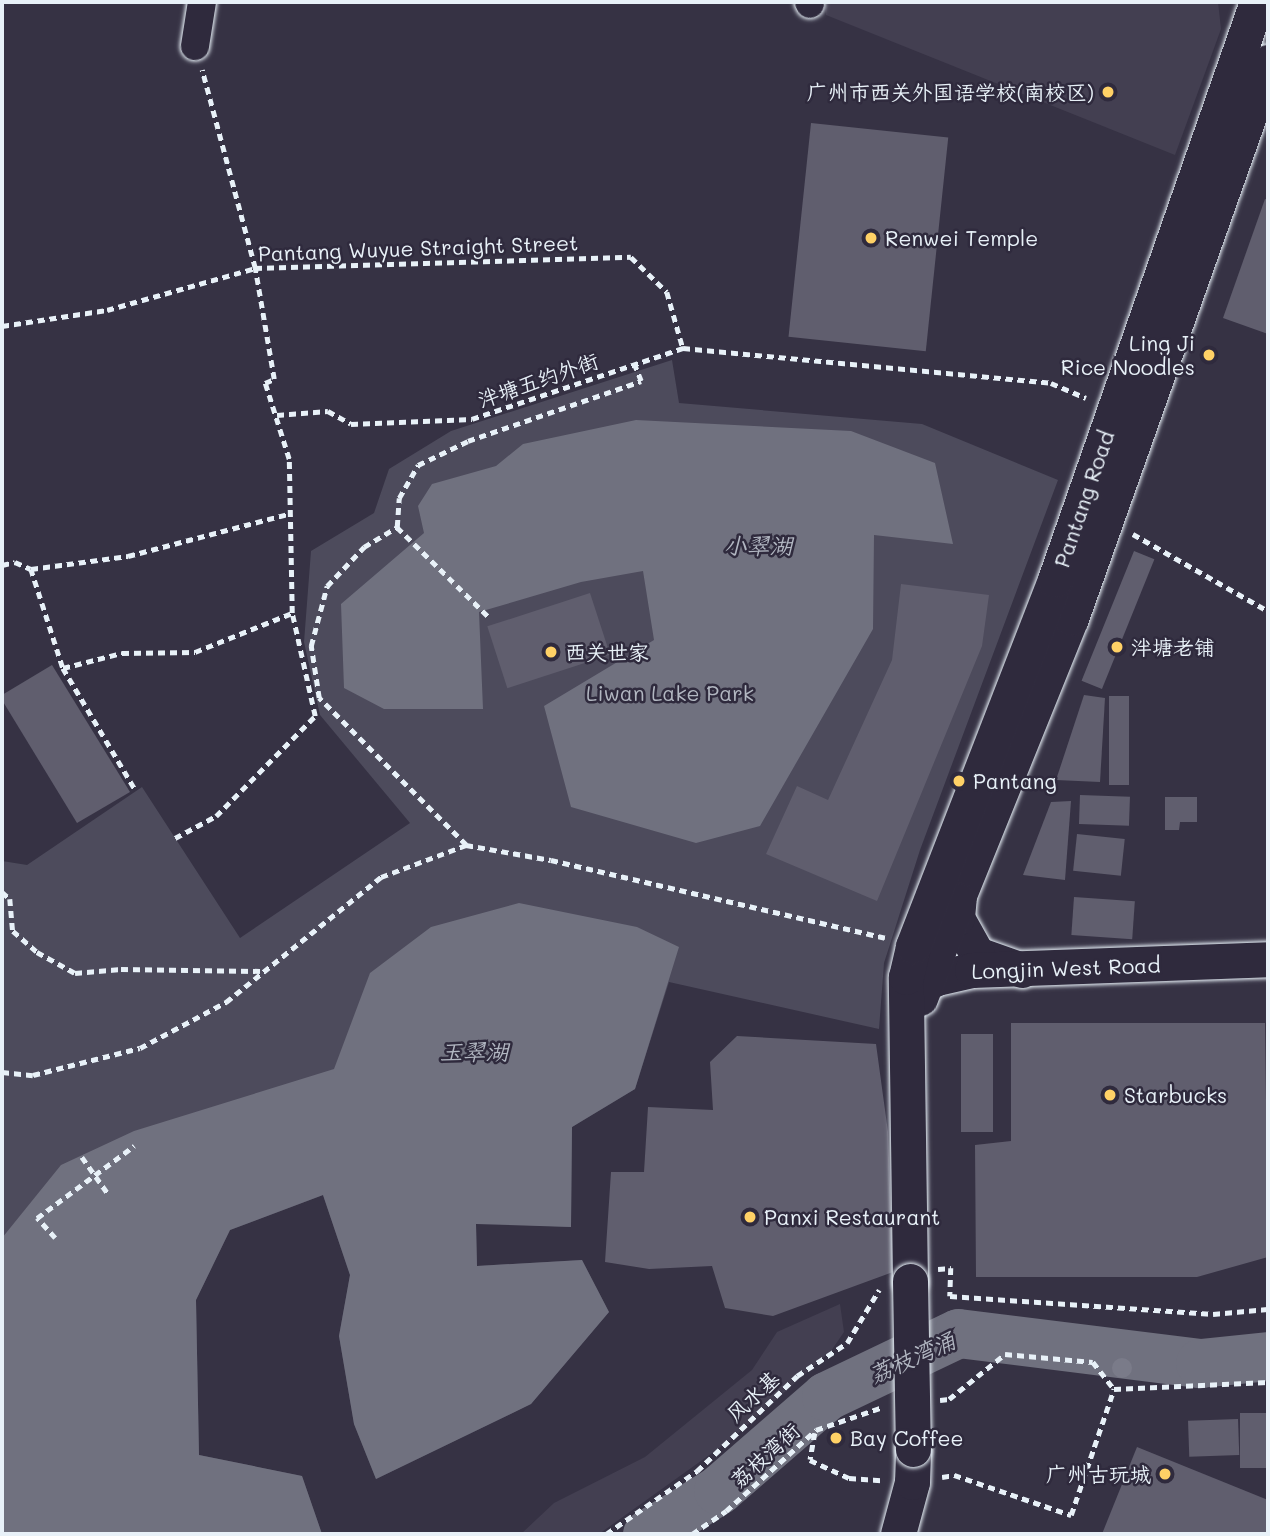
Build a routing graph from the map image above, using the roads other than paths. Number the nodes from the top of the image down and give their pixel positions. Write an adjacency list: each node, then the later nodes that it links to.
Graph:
1 (202, 2): 3 (street)
2 (1257, 2): 8 (street, Pantang Road)
3 (195, 46)
4 (1268, 62): 5 (street)
5 (959, 895): 7 (street); 8 (street)
6 (1268, 959): 7 (street, Longjin West Road)
7 (1022, 970): 8 (street, Longjin West Road)
8 (917, 988): 9 (street, bridge)
9 (898, 1534)

